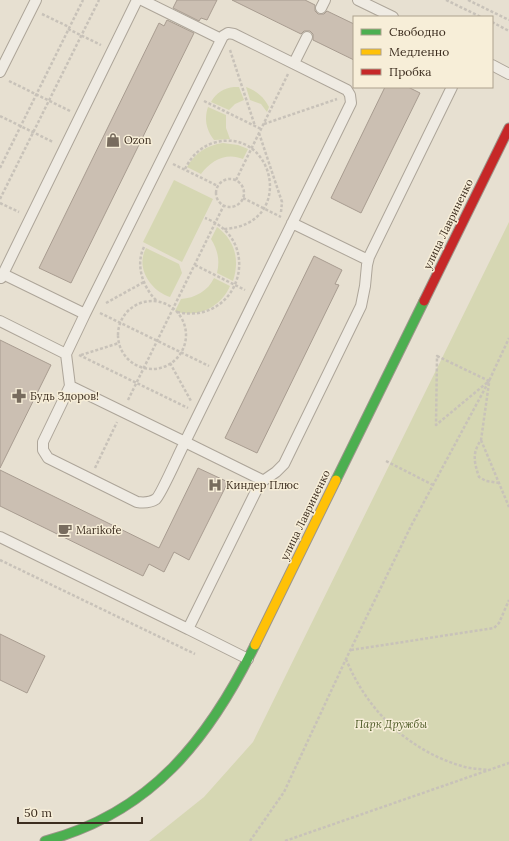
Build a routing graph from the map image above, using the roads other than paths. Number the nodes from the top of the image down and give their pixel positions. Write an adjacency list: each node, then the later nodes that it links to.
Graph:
1 (137, 0): 16 (lane)
2 (142, 0): 6 (lane)
3 (358, 0): 5 (lane)
4 (33, 4): 11 (lane)
5 (391, 16)
6 (223, 36): 8 (lane); 17 (lane)
7 (307, 37): 8 (lane)
8 (294, 63): 14 (lane)
9 (493, 66): 10 (lane)
10 (509, 74)
11 (3, 76)
12 (452, 88): 15 (lane)
13 (509, 128): 25 (street, улица Лавриненко)
14 (292, 223): 15 (lane); 21 (lane)
15 (368, 260): 22 (lane)
16 (1, 276): 17 (lane)
17 (89, 310): 19 (lane)
18 (0, 321): 19 (lane)
19 (67, 352): 20 (lane)
20 (70, 386): 21 (lane); 21 (lane)
21 (184, 442): 22 (lane)
22 (262, 480): 24 (lane)
23 (0, 537): 24 (lane)
24 (188, 629): 25 (lane)
25 (248, 659): 26 (street, улица Лавриненко)
26 (45, 841)

